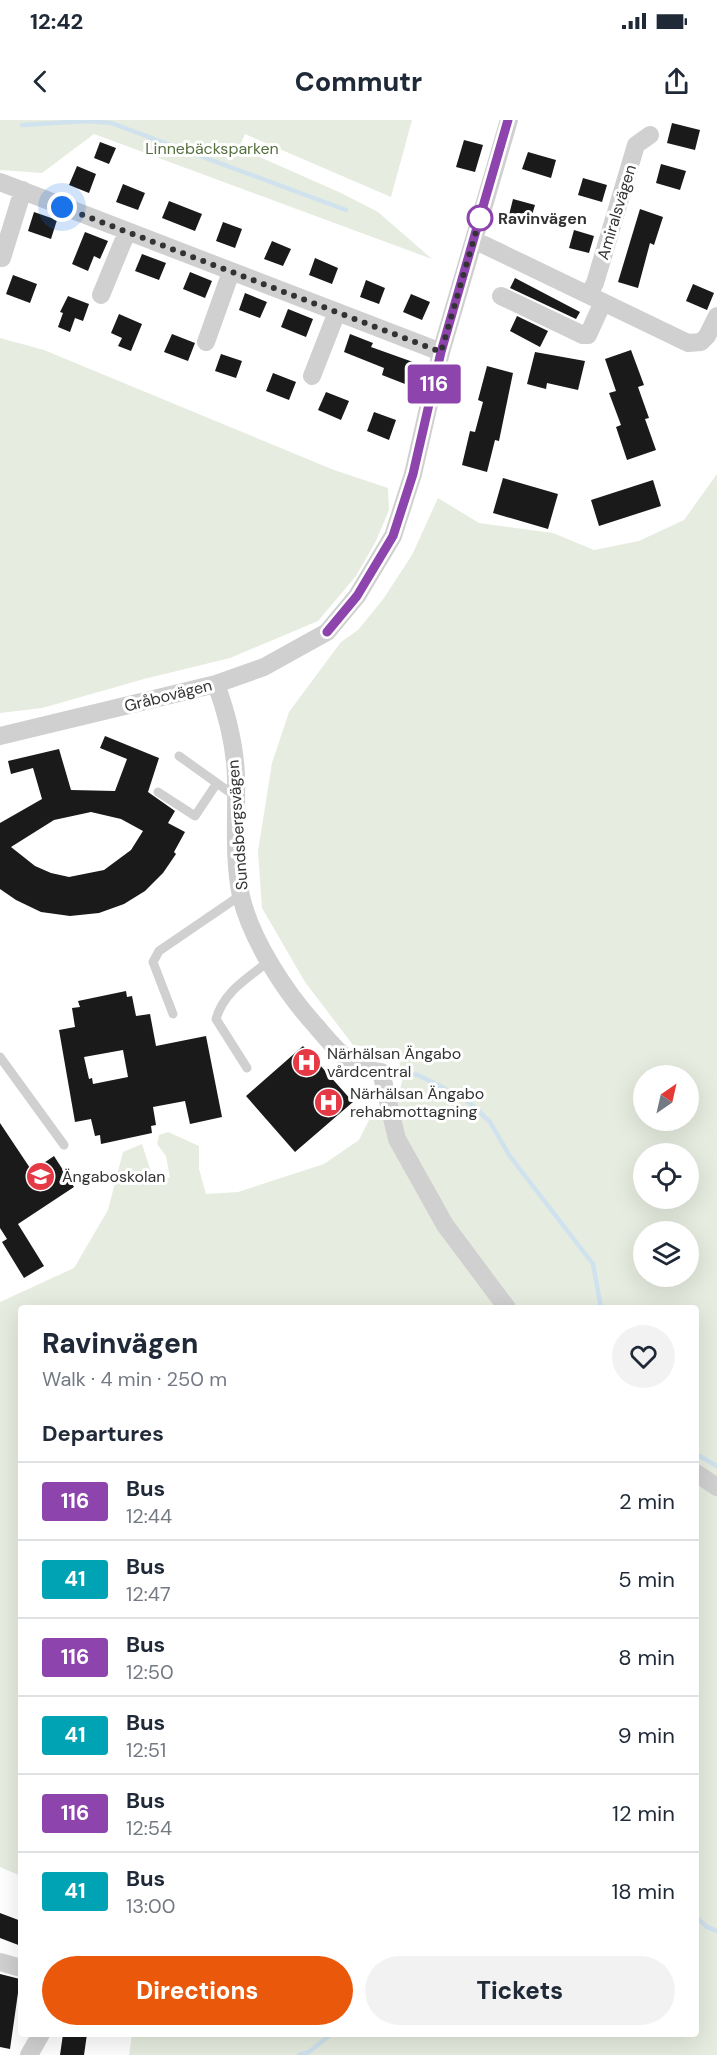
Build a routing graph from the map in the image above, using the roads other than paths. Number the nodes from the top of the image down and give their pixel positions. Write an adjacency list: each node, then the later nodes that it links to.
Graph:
1 (508, 120): 6 (street, Gråbovägen)
2 (650, 135): 11 (street, Amiralsvägen)
3 (0, 182): 4 (street)
4 (23, 190): 5 (street); 7 (street)
5 (127, 232): 8 (street); 9 (street)
6 (474, 240): 11 (street); 15 (street, Gråbovägen)
7 (2, 258)
8 (231, 272): 12 (street); 14 (street)
9 (101, 295)
10 (501, 296): 11 (street, Amiralsvägen)
11 (596, 298): 13 (street)
12 (336, 312): 15 (street); 16 (street)
13 (717, 316)
14 (206, 342)
15 (441, 352): 17 (street, Gråbovägen)
16 (312, 376)
17 (216, 684): 18 (street, Gråbovägen); 22 (street, Sundsbergsvägen)
18 (0, 736)
19 (179, 756): 20 (lane)
20 (217, 783): 21 (lane); 22 (lane)
21 (158, 792)
22 (236, 796): 23 (street, Sundsbergsvägen)
23 (241, 895): 24 (street, Sundsbergsvägen); 25 (lane)
24 (269, 961): 27 (lane); 30 (street, Sundsbergsvägen)
25 (173, 1014)
26 (0, 1057): 28 (lane)
27 (247, 1068)
28 (4, 1072): 29 (lane)
29 (64, 1145)
30 (505, 1305)
31 (699, 1475): 32 (street)
32 (717, 1487)
33 (0, 1962): 34 (street)
34 (18, 1967)
35 (39, 2037): 36 (street)
36 (29, 2055)

